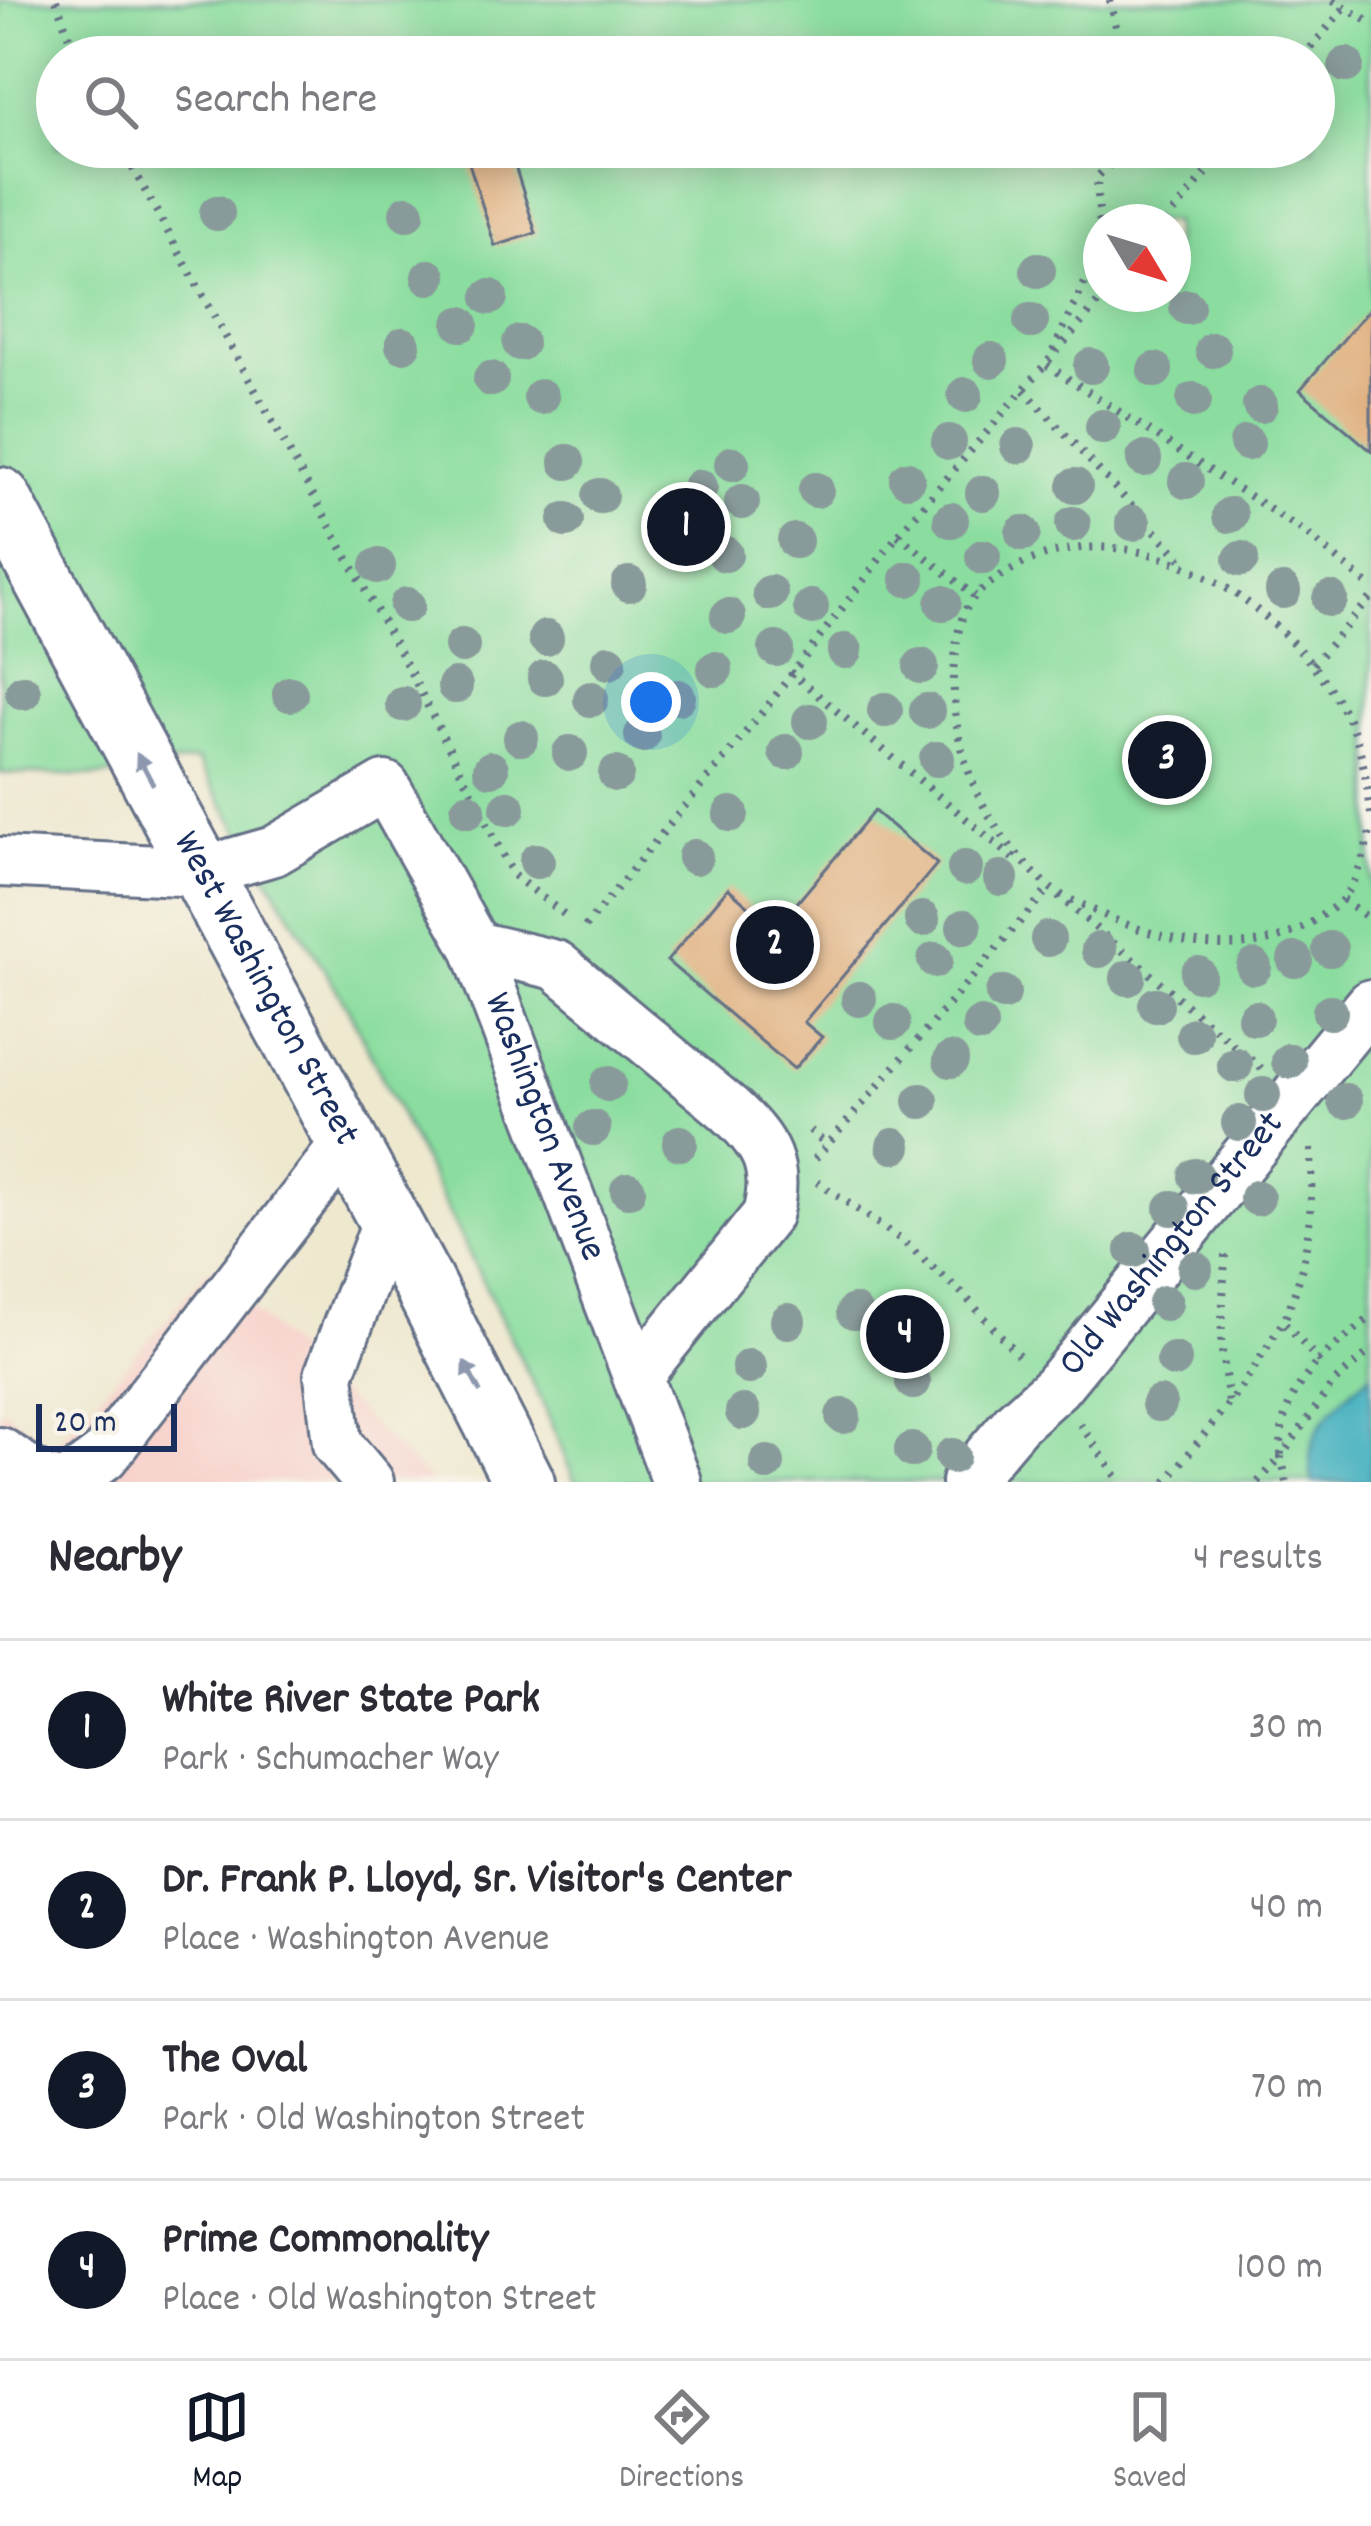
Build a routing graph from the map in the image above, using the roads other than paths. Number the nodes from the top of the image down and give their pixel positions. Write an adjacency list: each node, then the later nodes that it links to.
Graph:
1 (0, 498): 3 (main road, West Washington Street, one-way to 1)
2 (0, 862): 3 (street)
3 (200, 872): 4 (street, Washington Avenue); 6 (main road, West Washington Street)
4 (475, 946): 8 (street, Washington Avenue); 8 (street)
5 (1371, 1004): 15 (street, Old Washington Street)
6 (346, 1142): 7 (main road, West Washington Street); 11 (street)
7 (388, 1219): 12 (street); 13 (main road, West Washington Street, one-way to 7)
8 (639, 1374): 14 (street, Washington Avenue)
9 (0, 1452): 10 (street)
10 (53, 1482)
11 (69, 1482)
12 (369, 1482)
13 (524, 1482)
14 (677, 1482)
15 (966, 1482)

